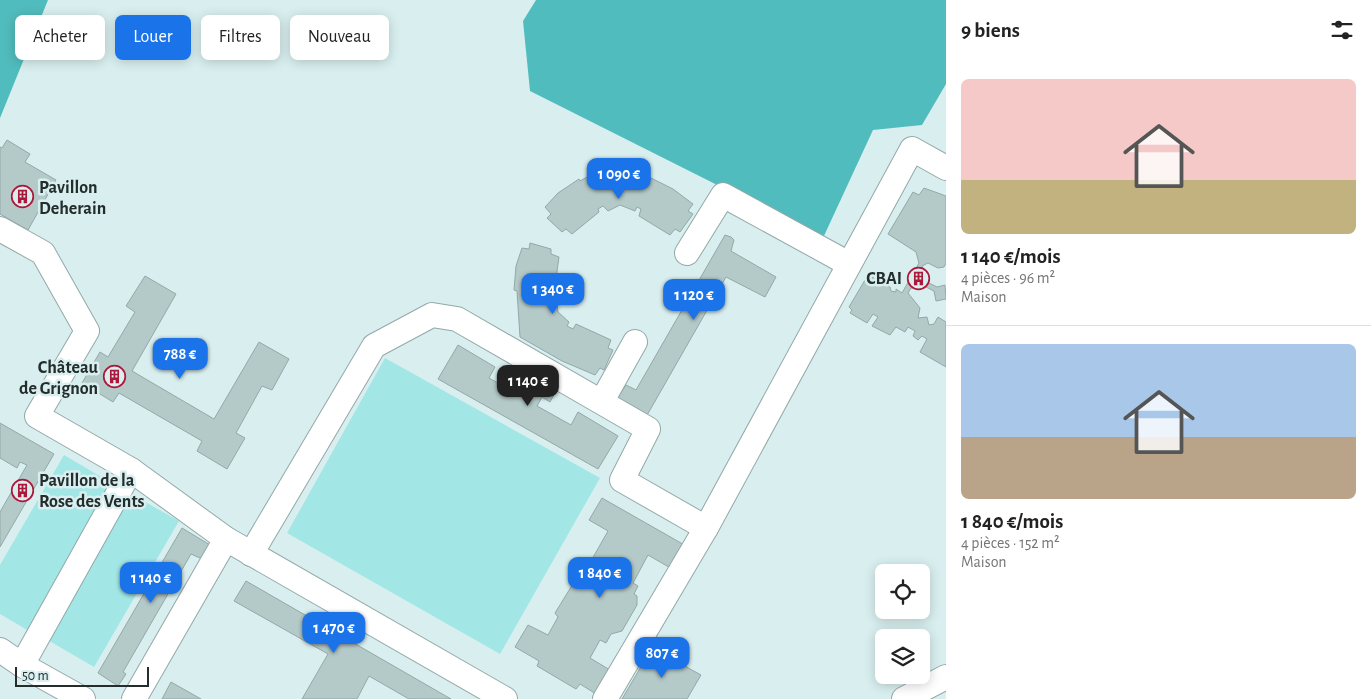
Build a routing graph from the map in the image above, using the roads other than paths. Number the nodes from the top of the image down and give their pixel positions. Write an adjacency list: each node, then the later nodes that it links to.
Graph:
1 (946, 168): 4 (lane)
2 (0, 229): 7 (lane)
3 (687, 253): 4 (lane)
4 (849, 264): 8 (lane)
5 (635, 342): 6 (lane)
6 (602, 401): 8 (lane); 10 (lane)
7 (132, 470): 9 (lane); 12 (lane)
8 (706, 528): 17 (lane)
9 (226, 539): 10 (lane); 15 (lane)
10 (251, 554): 16 (lane)
11 (0, 650): 12 (lane)
12 (22, 665): 14 (lane)
13 (946, 677): 18 (lane)
14 (83, 699)
15 (134, 699)
16 (505, 699)
17 (605, 699)
18 (904, 699)

